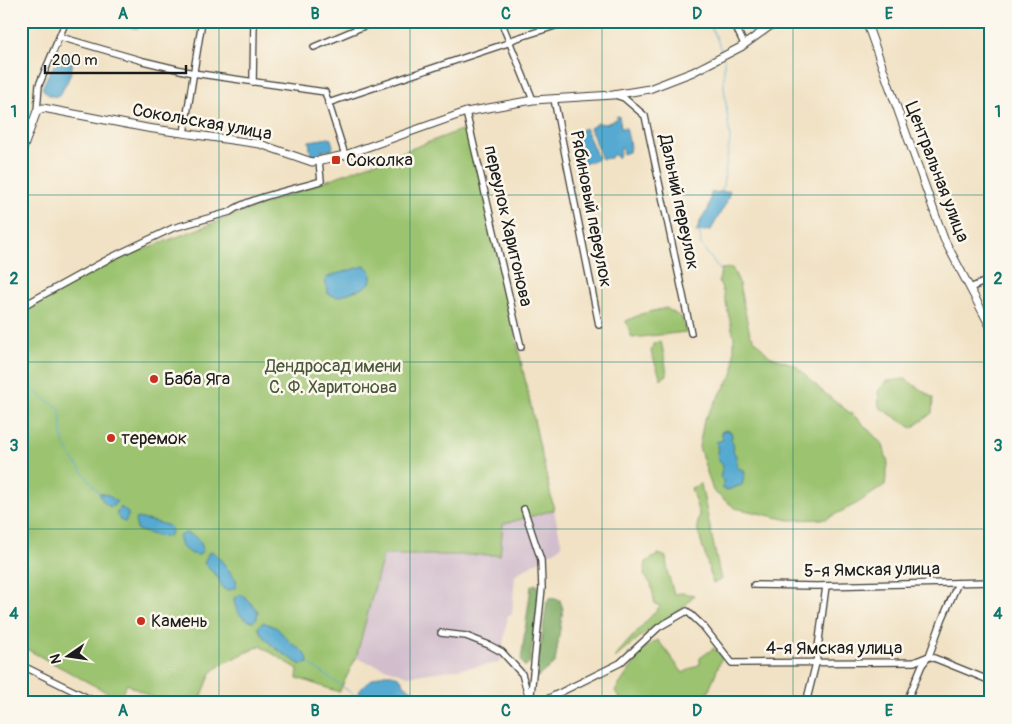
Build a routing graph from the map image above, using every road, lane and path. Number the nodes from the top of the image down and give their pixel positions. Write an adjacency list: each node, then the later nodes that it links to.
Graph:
1 (66, 21): 10 (street)
2 (202, 21): 14 (street)
3 (254, 21): 15 (street)
4 (500, 21): 11 (street)
5 (571, 21): 11 (street)
6 (733, 21): 12 (street)
7 (778, 21): 12 (street, Сокольская улица)
8 (866, 21): 29 (street, Центральная улица)
9 (374, 22): 13 (street)
10 (60, 37): 14 (street); 20 (street)
11 (511, 41): 18 (street); 19 (street)
12 (744, 44): 16 (street, Сокольская улица)
13 (314, 47)
14 (193, 73): 15 (street); 24 (street)
15 (253, 82): 19 (street)
16 (612, 95): 17 (street, Сокольская улица); 33 (street, Дальний переулок)
17 (554, 99): 18 (street, Сокольская улица); 31 (street, Рябиновый переулок)
18 (533, 100): 21 (street, Сокольская улица)
19 (328, 102): 26 (street)
20 (37, 111): 23 (street); 24 (street, Сокольская улица)
21 (466, 112): 26 (street, Сокольская улица); 34 (street, переулок Харитонова)
22 (21, 120): 23 (street)
23 (32, 124): 25 (street)
24 (184, 133): 27 (street, Сокольская улица)
25 (21, 154)
26 (345, 155): 27 (street, Сокольская улица)
27 (319, 161): 30 (street)
28 (991, 279): 29 (street)
29 (970, 288): 32 (street, Центральная улица)
30 (21, 307)
31 (599, 325)
32 (991, 328)
33 (692, 333)
34 (521, 347)
35 (524, 509): 46 (street)
36 (991, 582): 37 (street, 5-я Ямская улица)
37 (958, 583): 39 (street, 5-я Ямская улица); 41 (street)
38 (754, 585): 39 (street, 5-я Ямская улица)
39 (826, 586): 42 (street)
40 (441, 633): 46 (street)
41 (929, 656): 42 (street, 4-я Ямская улица); 44 (street); 49 (street)
42 (816, 662): 47 (street, 4-я Ямская улица); 48 (street)
43 (21, 664): 45 (street)
44 (991, 681)
45 (98, 703)
46 (530, 703)
47 (539, 703)
48 (806, 703)
49 (906, 703)

